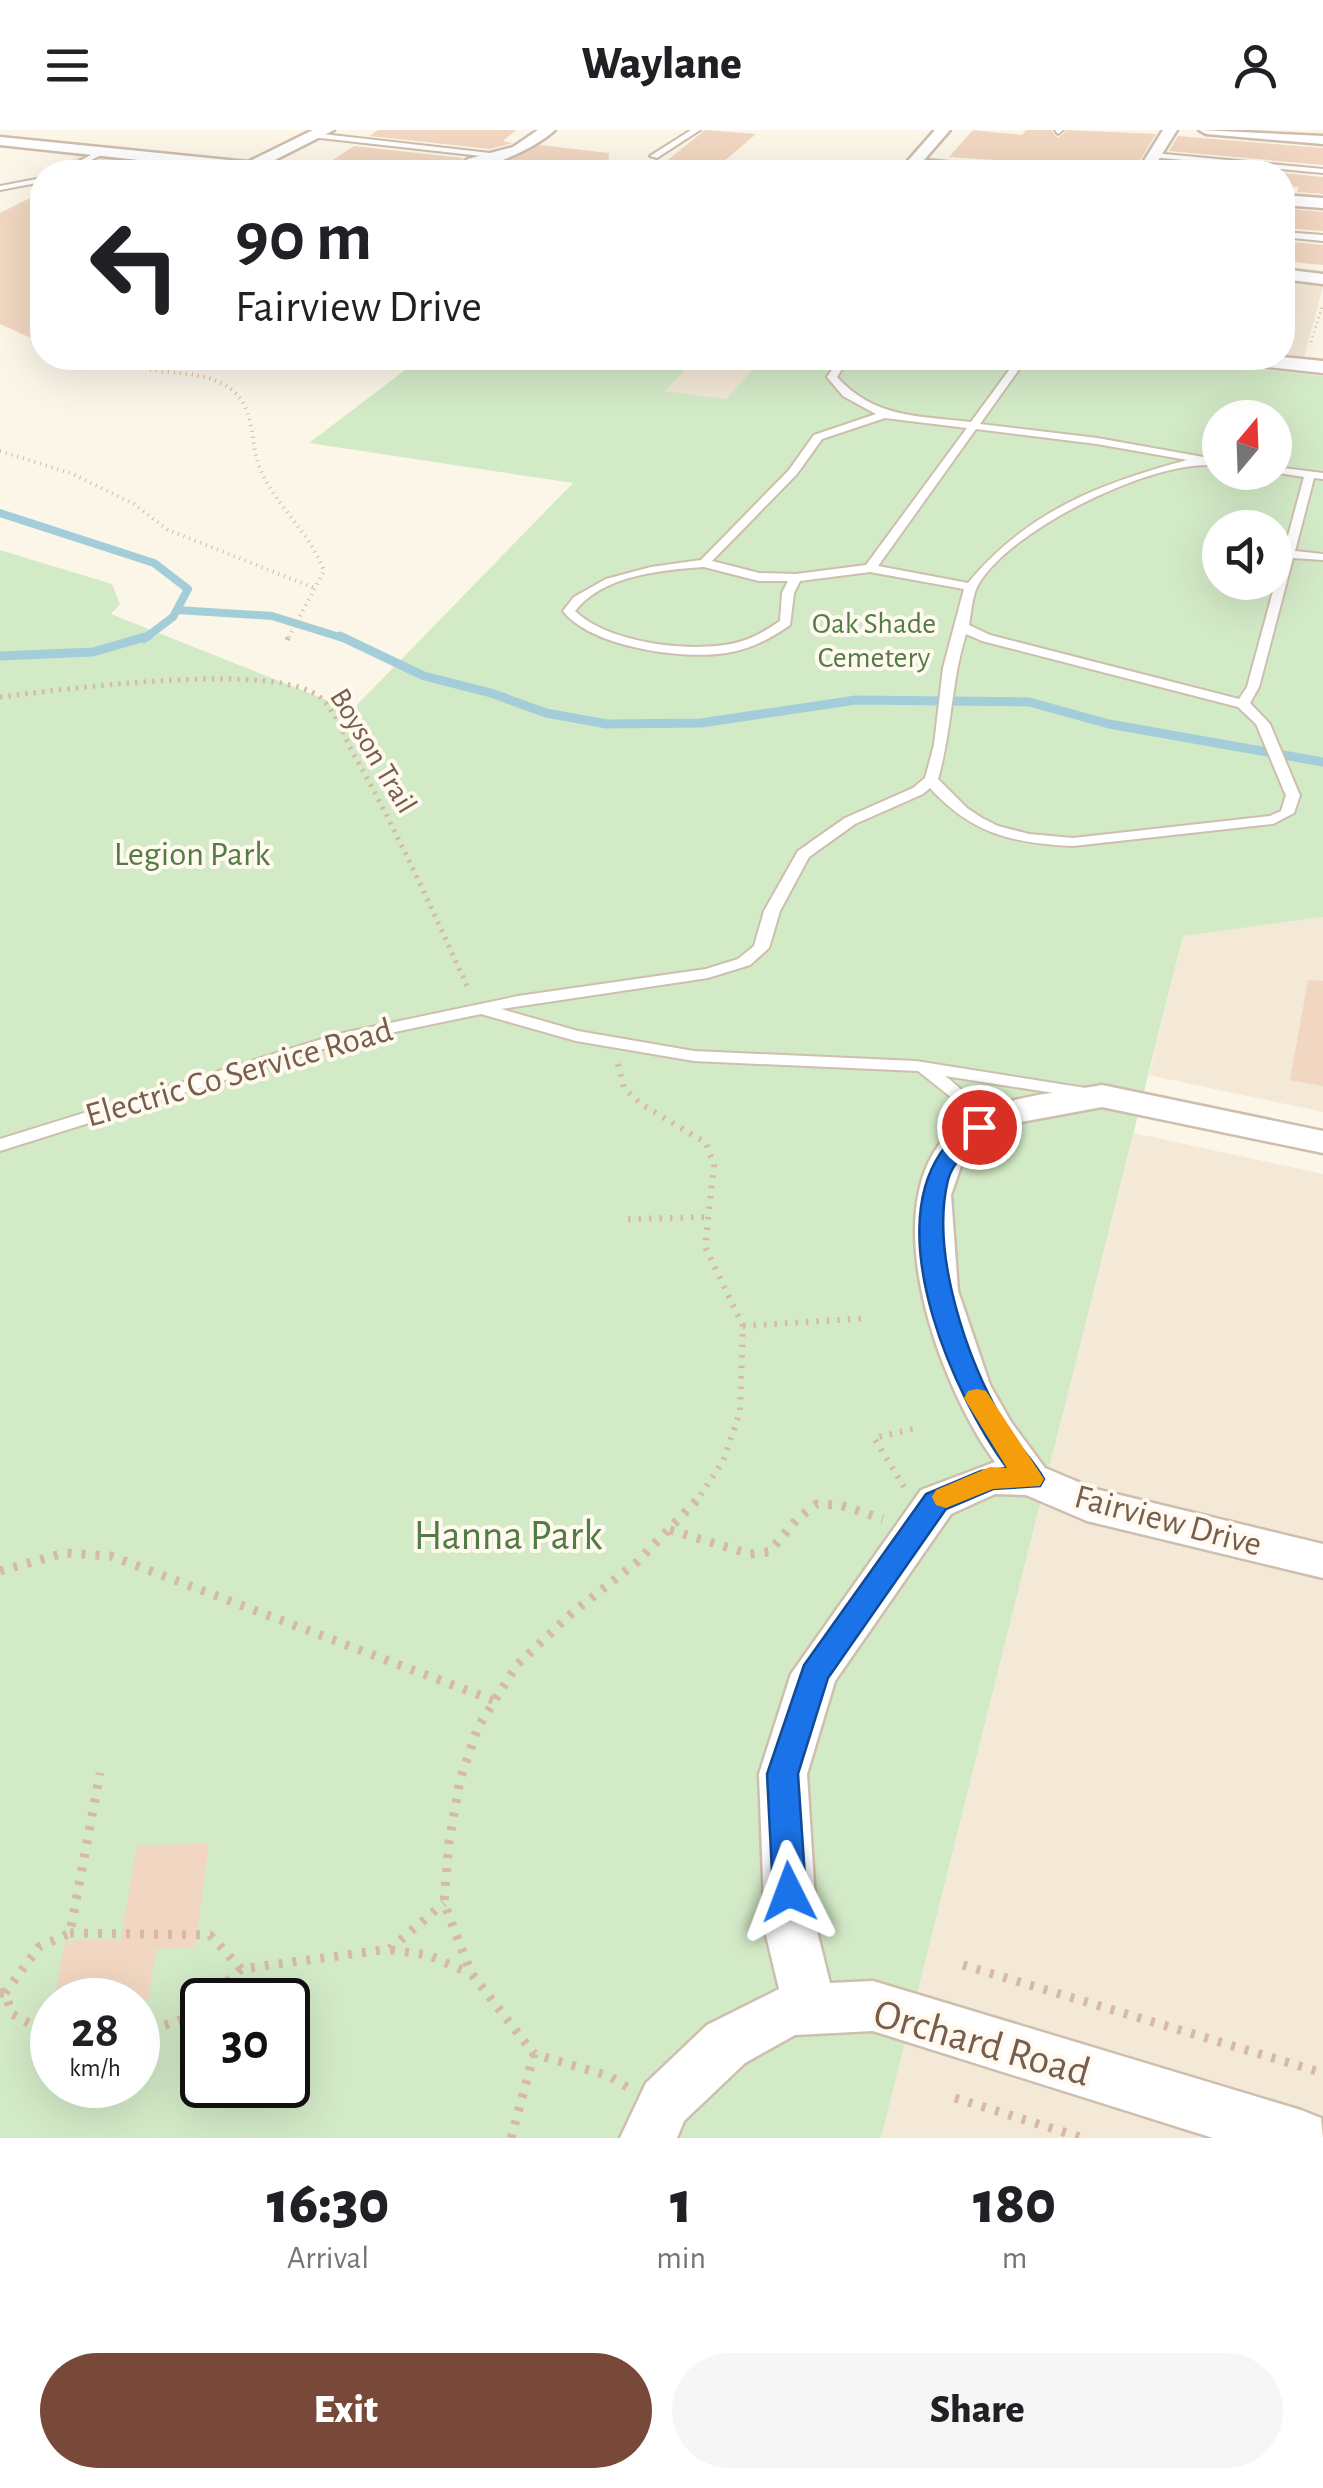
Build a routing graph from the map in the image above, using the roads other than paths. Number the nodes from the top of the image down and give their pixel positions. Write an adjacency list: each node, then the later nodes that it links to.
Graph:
1 (548, 130): 12 (street)
2 (696, 130): 13 (lane)
3 (943, 130): 18 (street)
4 (1170, 130): 11 (street)
5 (1206, 130): 7 (street)
6 (320, 133): 12 (lane); 16 (street)
7 (1283, 133): 8 (street)
8 (1323, 140)
9 (0, 141): 10 (street)
10 (103, 152): 14 (lane); 15 (street)
11 (1154, 155): 19 (street); 20 (lane)
12 (498, 156): 17 (street)
13 (654, 156)
14 (87, 160)
15 (174, 160)
16 (270, 160)
17 (481, 160)
18 (916, 160)
19 (1151, 160)
20 (1210, 160)
21 (1295, 168): 22 (lane)
22 (1323, 170)
23 (30, 182): 24 (lane)
24 (0, 188)
25 (1295, 201): 26 (street)
26 (1323, 204)
27 (1295, 235): 28 (lane)
28 (1323, 238)
29 (1295, 275): 30 (street)
30 (1323, 278)
31 (1295, 364): 32 (street)
32 (1323, 367)
33 (836, 370): 35 (lane)
34 (1015, 370): 36 (lane)
35 (884, 416): 36 (lane); 42 (lane)
36 (976, 426): 37 (lane); 43 (lane)
37 (1202, 460): 45 (lane)
38 (1316, 475): 39 (lane)
39 (1292, 543)
40 (1292, 554): 41 (lane)
41 (1323, 557)
42 (704, 563): 44 (lane); 44 (lane)
43 (870, 568): 44 (lane); 45 (lane)
44 (796, 578)
45 (972, 587): 47 (lane)
46 (1276, 600): 48 (lane)
47 (962, 628): 48 (lane); 49 (lane)
48 (1243, 704): 49 (lane)
49 (931, 780): 50 (lane, Electric Co Service Road)
50 (480, 1009): 51 (lane); 55 (lane, Electric Co Service Road)
51 (916, 1066): 52 (lane); 53 (lane)
52 (1102, 1096): 53 (street); 54 (street)
53 (979, 1127): 56 (street, Fairview Drive)
54 (1323, 1142)
55 (0, 1145)
56 (1030, 1479): 57 (street, Fairview Drive); 58 (street)
57 (1323, 1562)
58 (810, 2009): 59 (street, Orchard Road); 60 (street, Orchard Road)
59 (654, 2124)
60 (1302, 2138)

